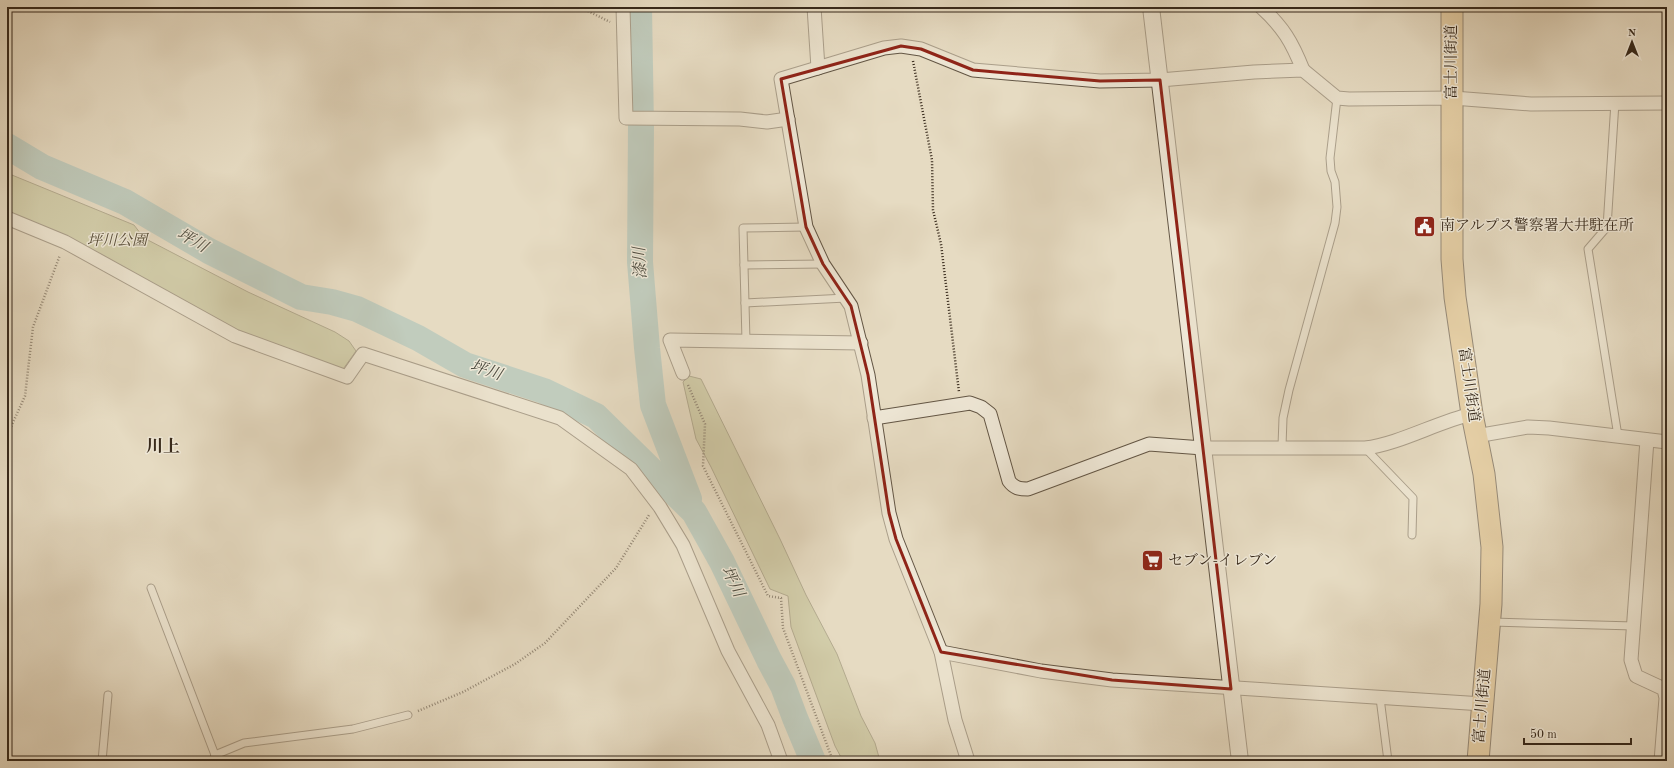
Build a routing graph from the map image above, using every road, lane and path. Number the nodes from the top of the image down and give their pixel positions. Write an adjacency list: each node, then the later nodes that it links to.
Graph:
1 (580, 7): 7 (path)
2 (623, 7): 7 (street)
3 (814, 7): 9 (street)
4 (1152, 7): 11 (street)
5 (1261, 7): 10 (street)
6 (1452, 7): 13 (main road, 富士川街道)
7 (623, 29): 16 (street)
8 (910, 47): 9 (street); 11 (street); 27 (path)
9 (818, 68): 16 (street)
10 (1303, 70): 11 (street); 12 (street)
11 (1160, 80): 36 (street)
12 (1337, 98): 13 (street); 34 (lane)
13 (1453, 98): 14 (street); 28 (main road, 富士川街道)
14 (1615, 102): 15 (street); 31 (lane)
15 (1667, 103)
16 (788, 119): 18 (street)
17 (7, 218): 19 (street)
18 (806, 227): 20 (street); 21 (lane)
19 (65, 242): 35 (path); 38 (street)
20 (824, 264): 21 (lane); 22 (street)
21 (744, 265): 23 (lane)
22 (846, 298): 23 (lane); 25 (street)
23 (745, 303): 24 (lane)
24 (746, 341): 25 (street); 26 (street)
25 (861, 343): 29 (street)
26 (683, 373): 53 (path)
27 (959, 404): 29 (street); 36 (street)
28 (1472, 414): 30 (main road, 富士川街道); 37 (street)
29 (874, 418): 43 (street)
30 (1476, 436): 31 (street); 41 (main road, 富士川街道)
31 (1618, 436): 32 (street)
32 (1647, 440): 33 (street); 42 (street)
33 (1667, 442)
34 (1282, 446): 36 (street); 37 (street)
35 (7, 447)
36 (1203, 448): 44 (street)
37 (1365, 448): 39 (lane)
38 (656, 502): 49 (path); 52 (street)
39 (1412, 535)
40 (151, 588): 50 (lane)
41 (1489, 622): 42 (lane); 48 (main road, 富士川街道)
42 (1634, 626): 45 (street)
43 (941, 652): 44 (street); 54 (street)
44 (1231, 689): 47 (street); 55 (street)
45 (1665, 689): 58 (street)
46 (108, 695): 51 (lane)
47 (1380, 698): 48 (street); 56 (lane)
48 (1483, 704): 57 (main road, 富士川街道)
49 (408, 715): 50 (lane)
50 (214, 758)
51 (102, 761)
52 (781, 761)
53 (833, 761)
54 (968, 761)
55 (1240, 761)
56 (1388, 761)
57 (1478, 761)
58 (1661, 761)

